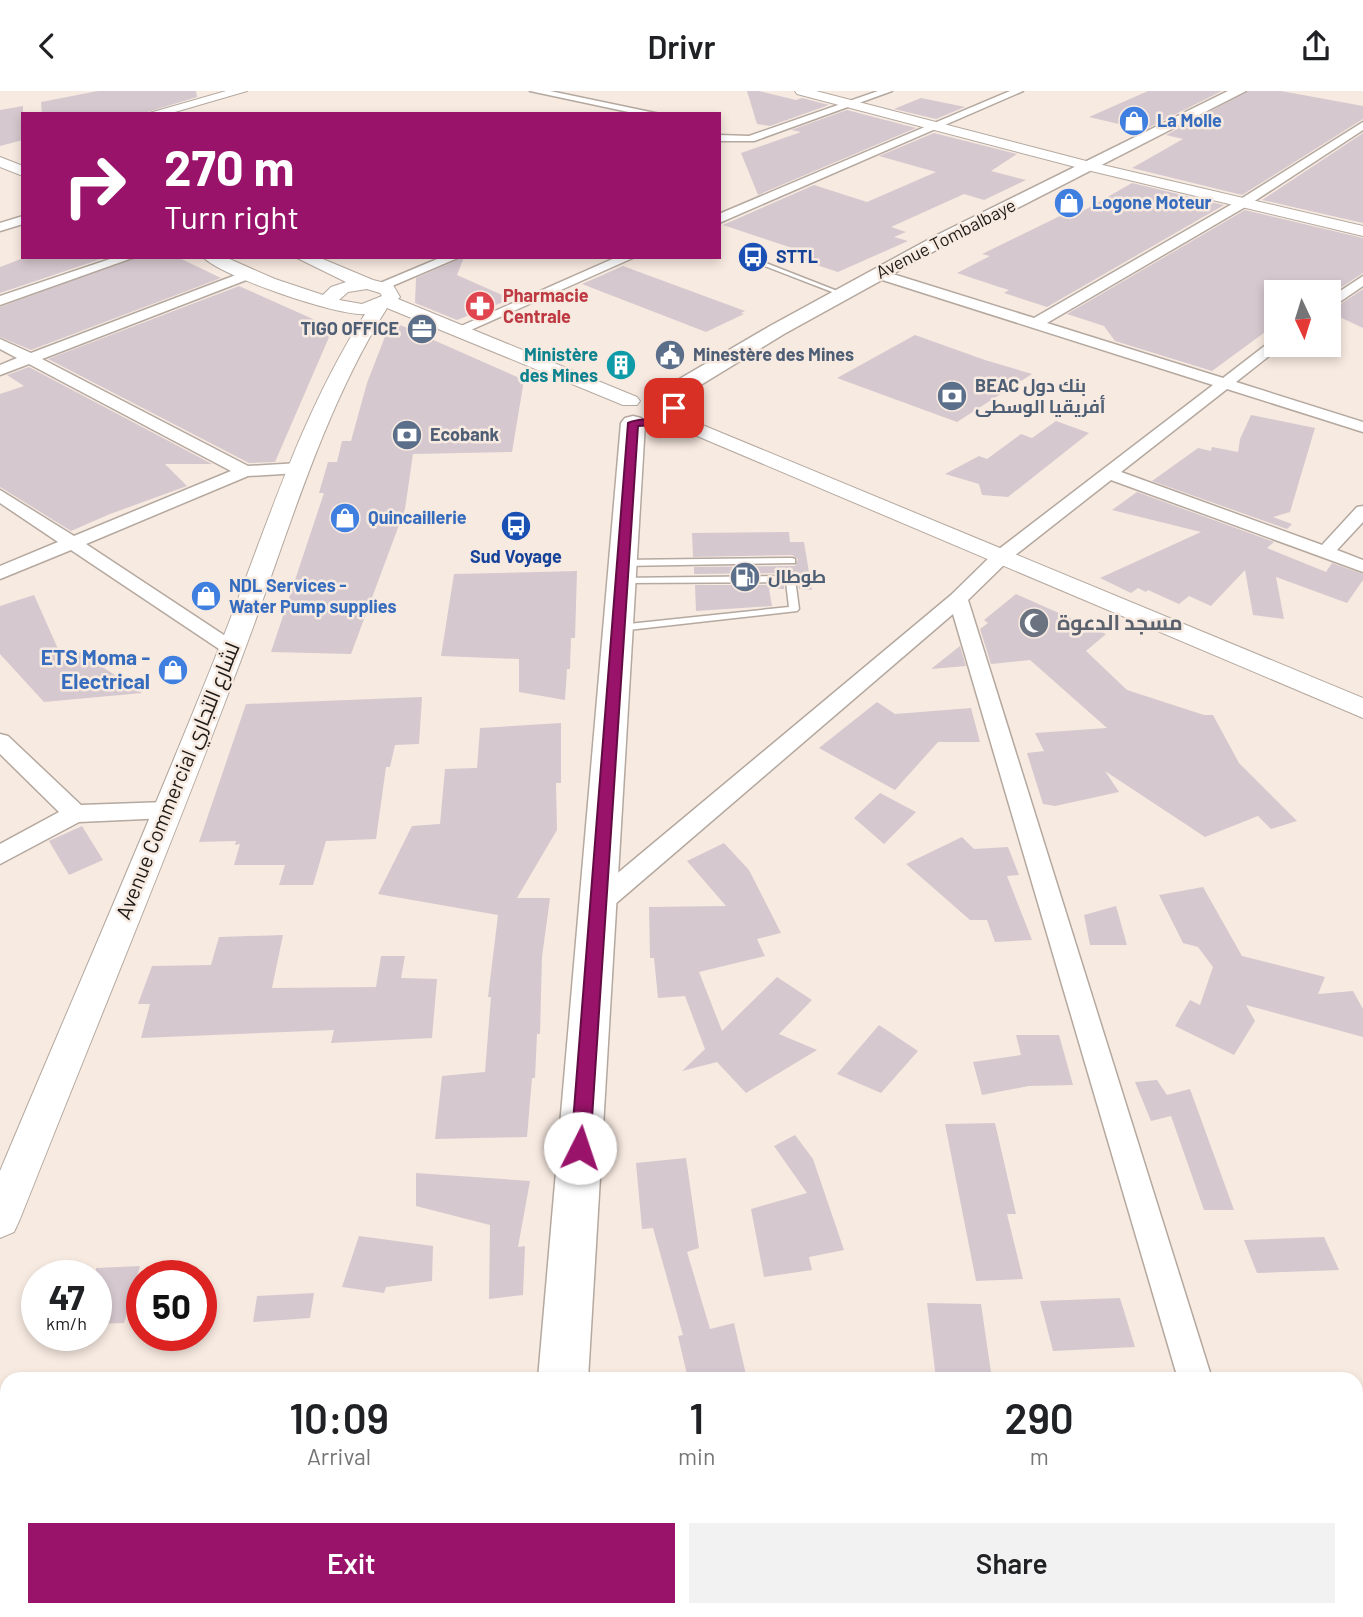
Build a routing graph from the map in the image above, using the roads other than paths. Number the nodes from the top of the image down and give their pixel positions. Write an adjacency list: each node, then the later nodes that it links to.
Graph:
1 (242, 91): 8 (street)
2 (535, 91): 9 (street)
3 (801, 91): 7 (street)
4 (887, 91): 7 (street)
5 (1018, 91): 11 (street)
6 (1239, 91): 18 (main road, Avenue Tombalbaye)
7 (852, 104): 11 (street); 13 (street)
8 (160, 112)
9 (635, 112)
10 (1363, 125): 20 (street)
11 (936, 126): 18 (street); 21 (street)
12 (721, 128): 13 (street)
13 (758, 134): 15 (street)
14 (721, 138): 15 (street)
15 (745, 140): 16 (street)
16 (721, 152)
17 (0, 161): 19 (street)
18 (1088, 166): 20 (street); 32 (main road, Avenue Tombalbaye)
19 (21, 170)
20 (1243, 203): 24 (street); 39 (street)
21 (721, 218)
22 (21, 221): 23 (street)
23 (0, 227)
24 (1363, 231)
25 (746, 257): 34 (lane)
26 (123, 259): 37 (street)
27 (215, 259): 31 (street)
28 (307, 259): 35 (street)
29 (450, 259): 35 (street)
30 (624, 259): 40 (street)
31 (249, 274): 38 (street); 44 (street)
32 (878, 274): 34 (main road, Avenue Tombalbaye); 39 (street)
33 (1363, 280): 36 (street)
34 (842, 293): 47 (main road, Avenue Tombalbaye)
35 (379, 294): 38 (street); 40 (street); 42 (street, Avenue Commercial لشارع التجاري)
36 (1341, 296)
37 (0, 302)
38 (336, 305): 42 (street)
39 (1036, 323): 46 (street)
40 (459, 330): 48 (street)
41 (0, 343): 44 (street)
42 (356, 343): 50 (street, Avenue Commercial لشارع التجاري)
43 (1264, 353): 46 (street)
44 (27, 359): 45 (street); 51 (street)
45 (0, 370)
46 (1222, 383): 49 (street); 52 (street)
47 (666, 409): 48 (main road); 57 (street)
48 (631, 412): 62 (main road)
49 (1363, 427)
50 (299, 468): 51 (street); 68 (street, Avenue Commercial لشارع التجاري)
51 (245, 471): 55 (street)
52 (1107, 473): 56 (street); 57 (street)
53 (0, 495): 55 (street)
54 (1363, 511): 56 (street)
55 (71, 542): 63 (street); 68 (street)
56 (1325, 552): 61 (street)
57 (1002, 556): 66 (street); 69 (street)
58 (759, 561): 59 (lane); 60 (lane); 64 (lane)
59 (792, 561)
60 (685, 562): 62 (lane); 65 (lane)
61 (1363, 566)
62 (621, 571): 65 (lane); 67 (main road)
63 (0, 573)
64 (761, 579): 65 (lane); 67 (lane)
65 (685, 580)
66 (958, 599): 74 (street); 77 (street)
67 (619, 628): 74 (main road)
68 (232, 649): 71 (street, Avenue Commercial لشارع التجاري)
69 (1363, 709)
70 (0, 741): 72 (street)
71 (167, 810): 72 (street); 75 (street, Avenue Commercial لشارع التجاري)
72 (75, 814): 73 (street)
73 (0, 855)
74 (598, 904): 76 (main road)
75 (0, 1219)
76 (564, 1372)
77 (1193, 1372)

